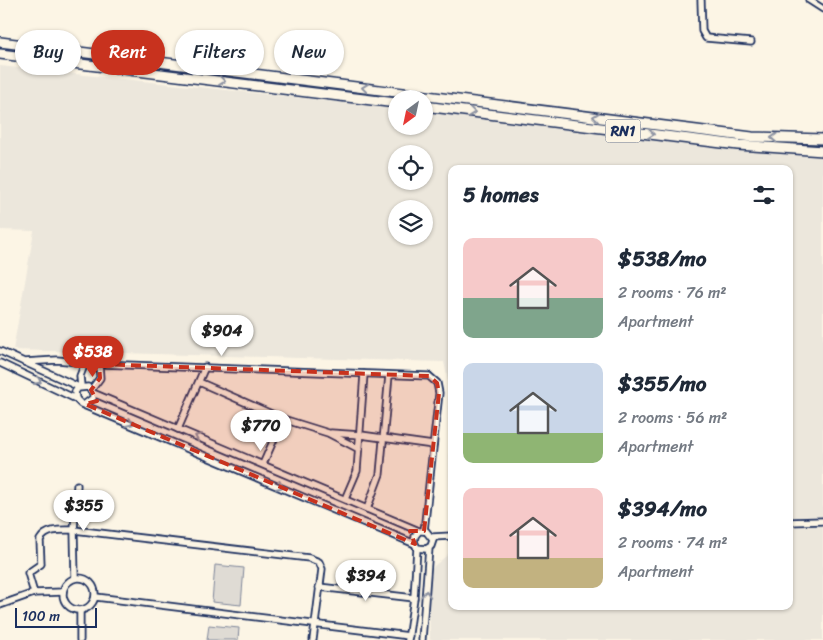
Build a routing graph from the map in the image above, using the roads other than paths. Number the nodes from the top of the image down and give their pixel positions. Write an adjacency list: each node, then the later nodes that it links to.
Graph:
1 (701, 0): 5 (street)
2 (809, 0): 3 (street)
3 (823, 9)
4 (0, 42): 9 (highway, RN1, one-way to 4)
5 (751, 42)
6 (0, 54): 7 (highway, one-way to 7)
7 (388, 102)
8 (433, 107): 10 (highway, RN1, one-way to 10)
9 (823, 139)
10 (823, 151)
11 (0, 351): 12 (street)
12 (24, 362): 13 (street); 20 (street)
13 (85, 363): 15 (street); 20 (street)
14 (0, 364): 22 (street, one-way to 22)
15 (99, 364): 16 (street); 21 (street)
16 (206, 367): 17 (street); 19 (street)
17 (364, 374): 18 (street); 27 (street)
18 (389, 375): 28 (street); 29 (street)
19 (199, 382): 24 (street); 25 (street)
20 (80, 387): 21 (street); 22 (street)
21 (92, 391): 23 (street); 25 (street)
22 (76, 399): 23 (street)
23 (85, 404): 41 (street, one-way to 41)
24 (283, 419): 26 (street); 31 (street)
25 (178, 429): 31 (street, one-way to 25)
26 (328, 433): 27 (street); 30 (street)
27 (361, 435): 28 (street); 30 (street)
28 (384, 439): 29 (street); 34 (street)
29 (433, 445): 38 (street)
30 (359, 449): 33 (street)
31 (263, 464): 33 (street)
32 (77, 486): 37 (street)
33 (345, 499): 34 (street)
34 (368, 508): 38 (street)
35 (823, 521): 36 (street)
36 (793, 522)
37 (74, 530): 43 (street); 44 (street); 45 (street)
38 (422, 531): 40 (street); 41 (street)
39 (448, 536): 40 (street)
40 (432, 537): 42 (street)
41 (416, 546): 42 (street); 48 (street)
42 (428, 548): 55 (street, one-way to 42)
43 (75, 578): 46 (street); 47 (street)
44 (319, 588): 48 (street); 51 (street)
45 (34, 592): 46 (street); 49 (street)
46 (63, 592): 50 (street)
47 (96, 596): 50 (street); 51 (street)
48 (414, 598): 52 (street)
49 (0, 605)
50 (80, 611): 53 (street)
51 (315, 624): 52 (street); 54 (street)
52 (408, 638)
53 (80, 640)
54 (313, 640)
55 (422, 640)

